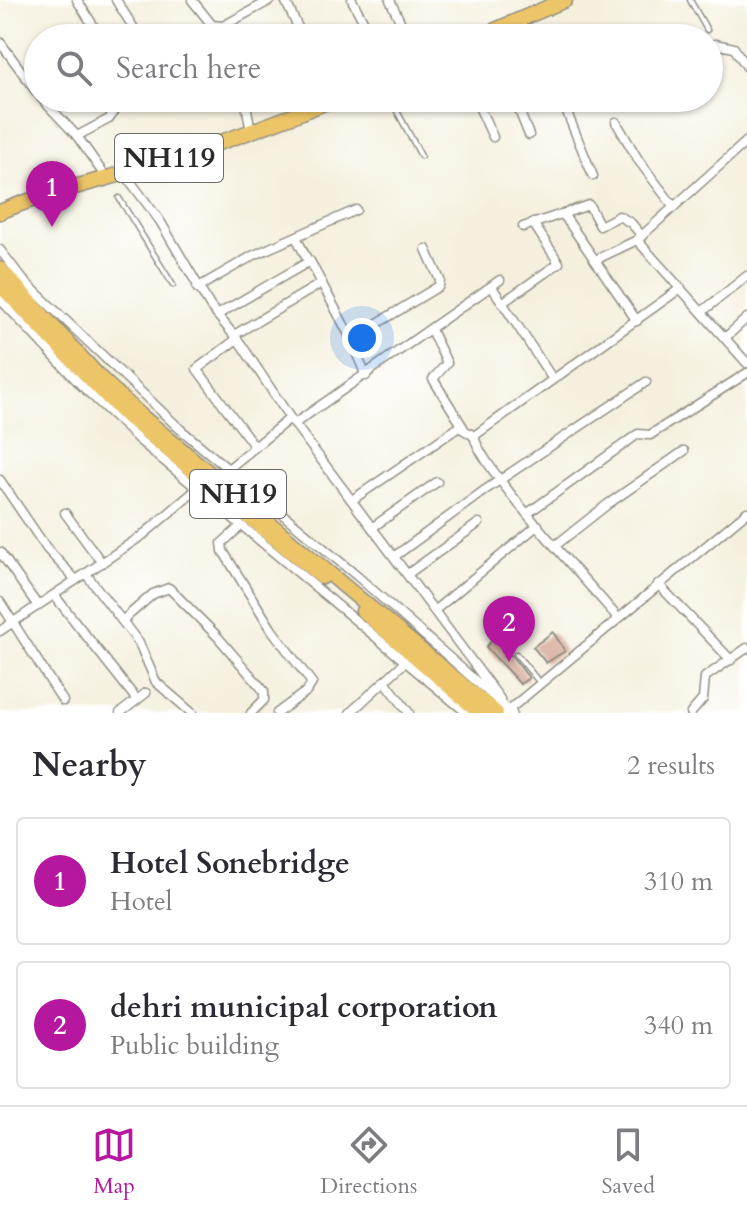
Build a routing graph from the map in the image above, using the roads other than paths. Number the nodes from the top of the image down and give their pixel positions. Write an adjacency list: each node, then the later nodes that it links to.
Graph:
1 (77, 0): 11 (street)
2 (116, 0): 12 (street)
3 (192, 0): 13 (street)
4 (271, 0): 14 (street)
5 (285, 0): 15 (street)
6 (352, 0): 16 (street)
7 (390, 0): 17 (street)
8 (565, 0): 10 (highway)
9 (690, 0): 20 (lane)
10 (519, 20): 18 (highway); 19 (street)
11 (92, 24)
12 (131, 24)
13 (211, 24)
14 (227, 24)
15 (296, 24)
16 (365, 24)
17 (401, 24)
18 (510, 24)
19 (521, 24)
20 (704, 24)
21 (0, 42): 24 (street)
22 (723, 46): 23 (street)
23 (747, 67)
24 (24, 74)
25 (55, 112): 36 (street)
26 (114, 112): 36 (street)
27 (247, 112): 34 (street)
28 (301, 112): 34 (highway, NH119)
29 (397, 112): 39 (lane)
30 (481, 112): 37 (street)
31 (520, 112): 35 (street)
32 (567, 112): 41 (street)
33 (616, 122): 44 (street)
34 (251, 132): 40 (highway, NH119)
35 (529, 135)
36 (77, 136): 42 (street)
37 (493, 137)
38 (747, 141): 44 (street)
39 (421, 156)
40 (124, 173): 42 (highway, NH119); 63 (street)
41 (593, 176)
42 (108, 181): 46 (highway, NH119)
43 (119, 198): 61 (lane)
44 (674, 207): 51 (street)
45 (356, 210): 50 (street)
46 (0, 212)
47 (563, 214): 48 (street); 51 (street); 54 (street)
48 (533, 223): 49 (street); 66 (street)
49 (523, 227)
50 (296, 237): 55 (street); 63 (street)
51 (639, 238): 54 (street); 64 (street)
52 (426, 249): 72 (street)
53 (0, 250): 85 (street)
54 (595, 260): 70 (street)
55 (308, 261): 59 (street); 68 (street)
56 (0, 269): 123 (highway, NH19)
57 (747, 276): 67 (street)
58 (500, 280): 62 (street)
59 (322, 283): 72 (street); 73 (street)
60 (0, 285): 123 (highway, NH19)
61 (173, 285)
62 (492, 287): 66 (street); 71 (street)
63 (197, 288): 68 (street)
64 (681, 288): 67 (street); 70 (street)
65 (0, 299): 89 (street)
66 (502, 303): 78 (street)
67 (703, 311): 74 (street)
68 (217, 315): 73 (street)
69 (747, 318): 74 (street)
70 (637, 321): 78 (street)
71 (431, 330): 77 (street); 81 (street)
72 (347, 331): 77 (street)
73 (235, 337): 80 (street); 83 (street)
74 (726, 337): 75 (street)
75 (747, 363)
76 (747, 373): 93 (street)
77 (366, 376): 80 (street)
78 (552, 378): 82 (street)
79 (646, 382): 86 (street)
80 (292, 421): 83 (street); 90 (street)
81 (463, 427): 82 (street); 90 (street)
82 (474, 436): 86 (street)
83 (255, 447): 85 (street)
84 (684, 451): 98 (street)
85 (227, 470): 123 (street)
86 (501, 479): 93 (street); 100 (street)
87 (0, 480): 104 (street)
88 (437, 482): 97 (street)
89 (197, 489): 96 (street); 101 (street)
90 (352, 500): 97 (street)
91 (747, 512): 105 (street)
92 (65, 513): 101 (street)
93 (528, 513): 95 (street)
94 (479, 523): 102 (street)
95 (538, 525): 98 (street); 109 (street)
96 (241, 526): 117 (street); 127 (street)
97 (373, 527): 100 (street)
98 (556, 545): 110 (street)
99 (0, 552): 108 (street)
100 (395, 556): 102 (street)
101 (102, 563): 103 (street)
102 (409, 573): 109 (street)
103 (86, 574): 104 (street); 111 (street)
104 (76, 580): 106 (street)
105 (658, 584): 110 (street); 116 (street)
106 (54, 595): 108 (street); 121 (street)
107 (0, 602): 112 (street)
108 (38, 606): 112 (street)
109 (435, 610): 123 (street)
110 (618, 618): 119 (street)
111 (122, 621): 125 (street); 126 (street)
112 (13, 622): 113 (street); 122 (street)
113 (0, 631)
114 (747, 648): 116 (street)
115 (516, 654): 119 (lane)
116 (731, 660): 131 (street)
117 (405, 662): 118 (street); 130 (street)
118 (385, 681): 128 (street); 129 (street)
119 (540, 683): 123 (street)
120 (146, 693): 121 (street)
121 (137, 700): 124 (street)
122 (63, 701)
123 (498, 711)
124 (120, 713)
125 (192, 713)
126 (251, 713)
127 (277, 713)
128 (350, 713)
129 (409, 713)
130 (467, 713)
131 (691, 713)

